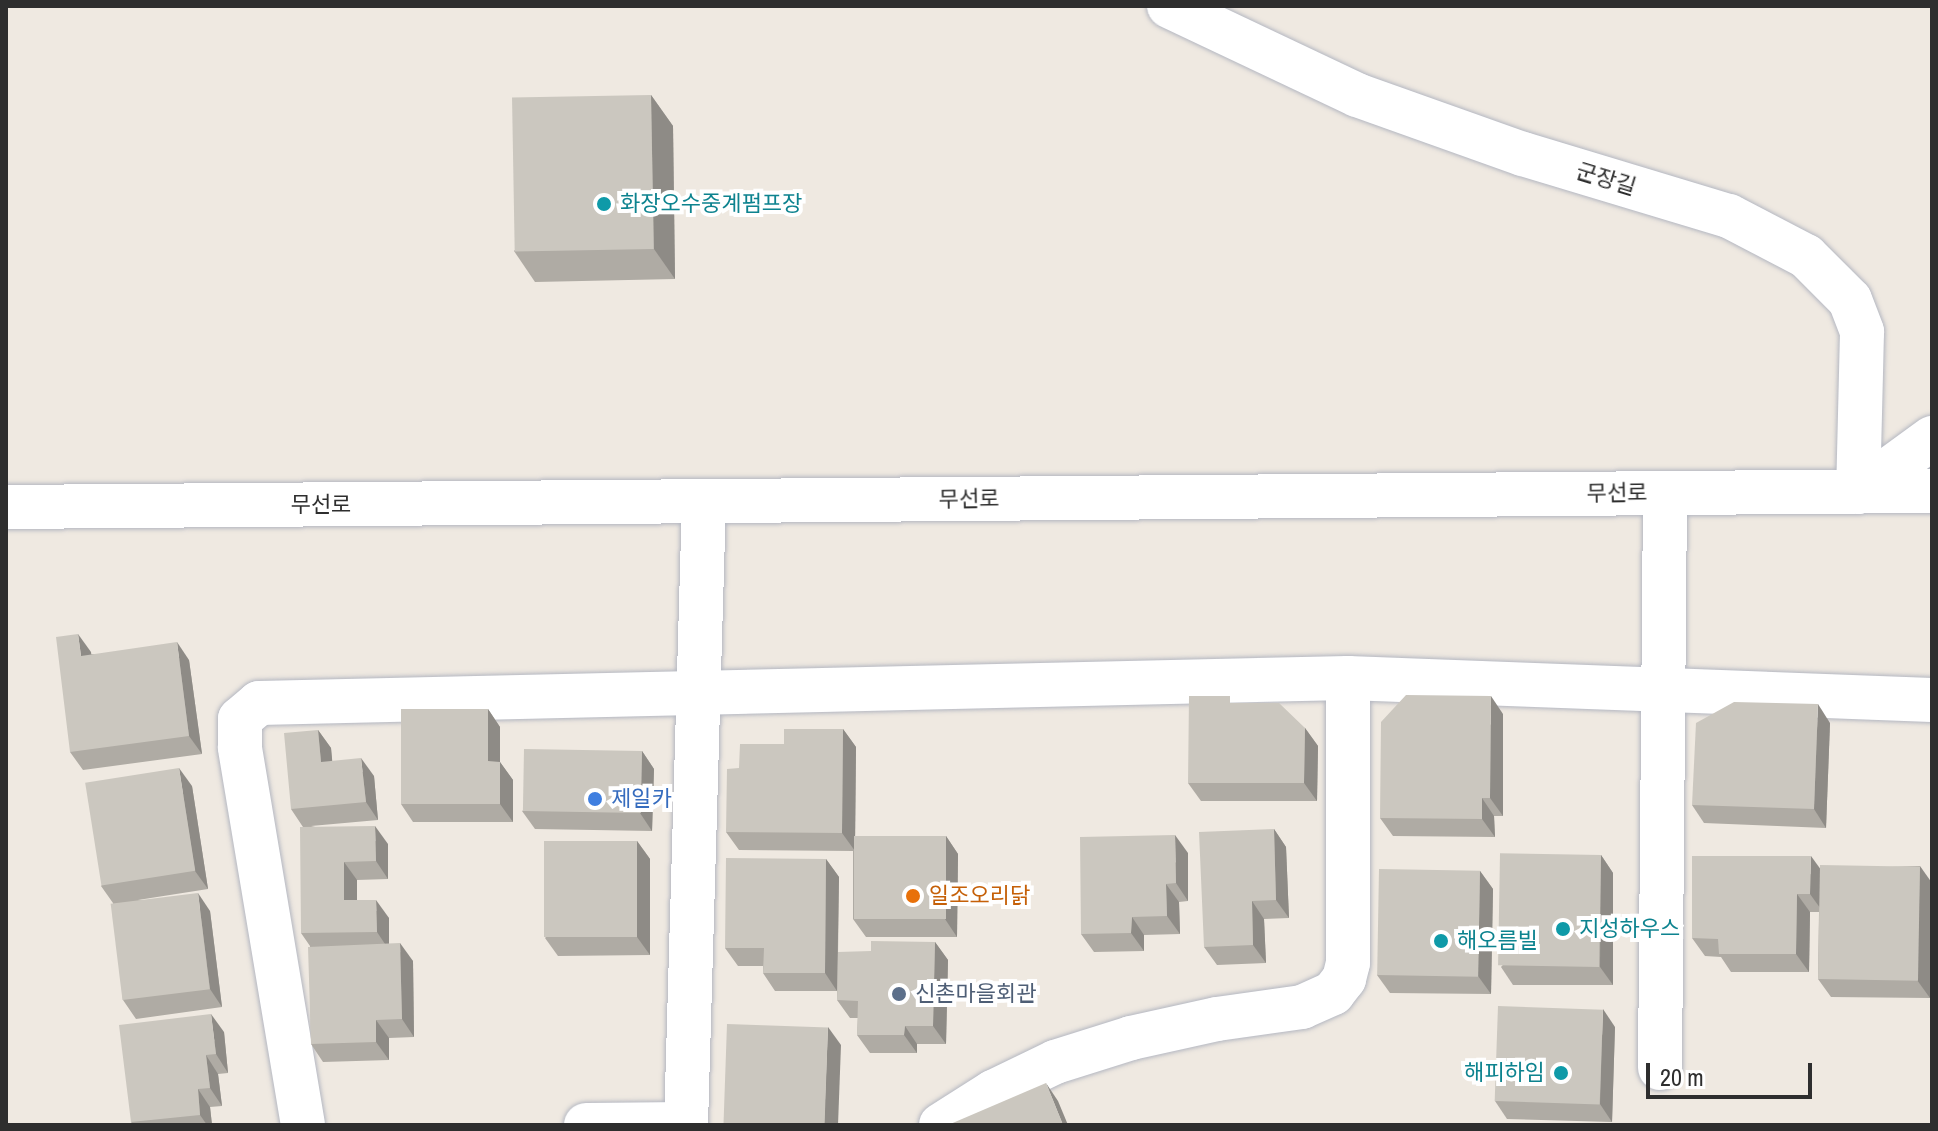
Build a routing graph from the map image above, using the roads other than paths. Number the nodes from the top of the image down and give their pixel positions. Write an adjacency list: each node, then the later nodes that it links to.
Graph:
1 (1169, 6): 4 (street, 군장길)
2 (1932, 438): 4 (street)
3 (1932, 491): 4 (street, 무선로)
4 (1858, 492): 5 (street, 무선로)
5 (1665, 493): 6 (street, 무선로); 10 (street)
6 (704, 502): 7 (street, 무선로); 9 (street)
7 (6, 507)
8 (1348, 678): 9 (street); 10 (street); 16 (street)
9 (697, 690): 13 (street); 14 (street)
10 (1663, 690): 11 (street); 12 (street)
11 (1932, 700)
12 (1660, 1068)
13 (686, 1124): 15 (street)
14 (303, 1125)
15 (586, 1125)
16 (941, 1125)

